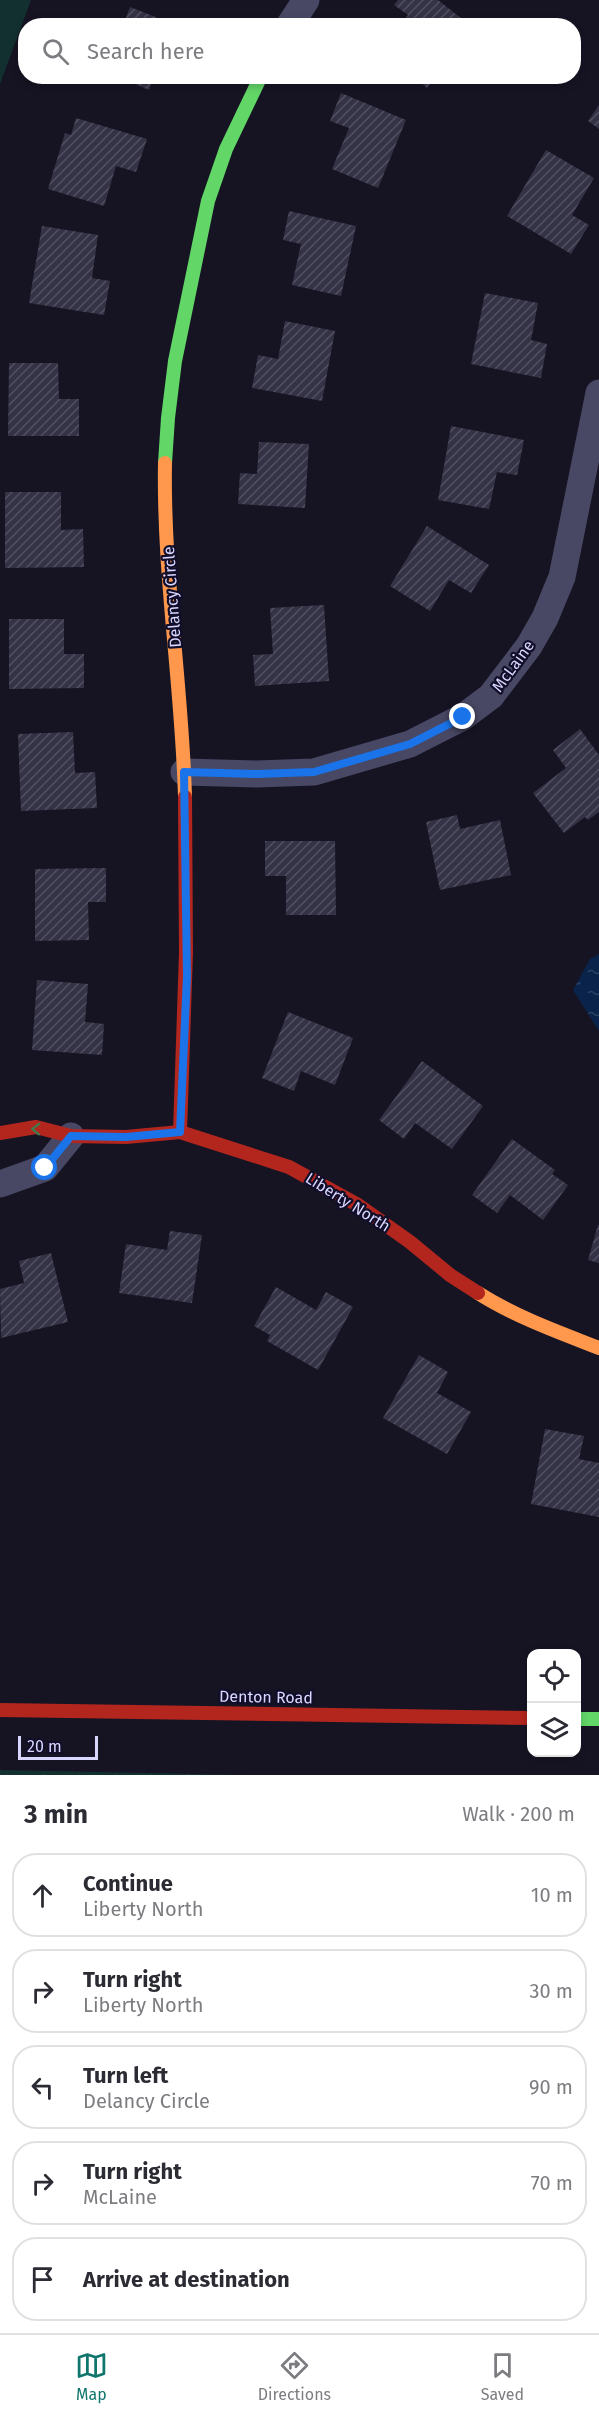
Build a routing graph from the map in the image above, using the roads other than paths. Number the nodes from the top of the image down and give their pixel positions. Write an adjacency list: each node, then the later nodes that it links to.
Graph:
1 (306, 0): 2 (street)
2 (294, 18)
3 (257, 84): 5 (street, Delancy Circle)
4 (599, 393): 5 (street, McLaine)
5 (184, 772): 6 (street, Delancy Circle)
6 (180, 1132): 8 (street, Liberty North); 10 (street, Liberty North)
7 (0, 1133): 8 (street, Liberty North, one-way to 7)
8 (71, 1136): 9 (street)
9 (0, 1184)
10 (599, 1348)
11 (0, 1710): 12 (street, Denton Road)
12 (527, 1718)
13 (581, 1719): 14 (street)
14 (599, 1719)

